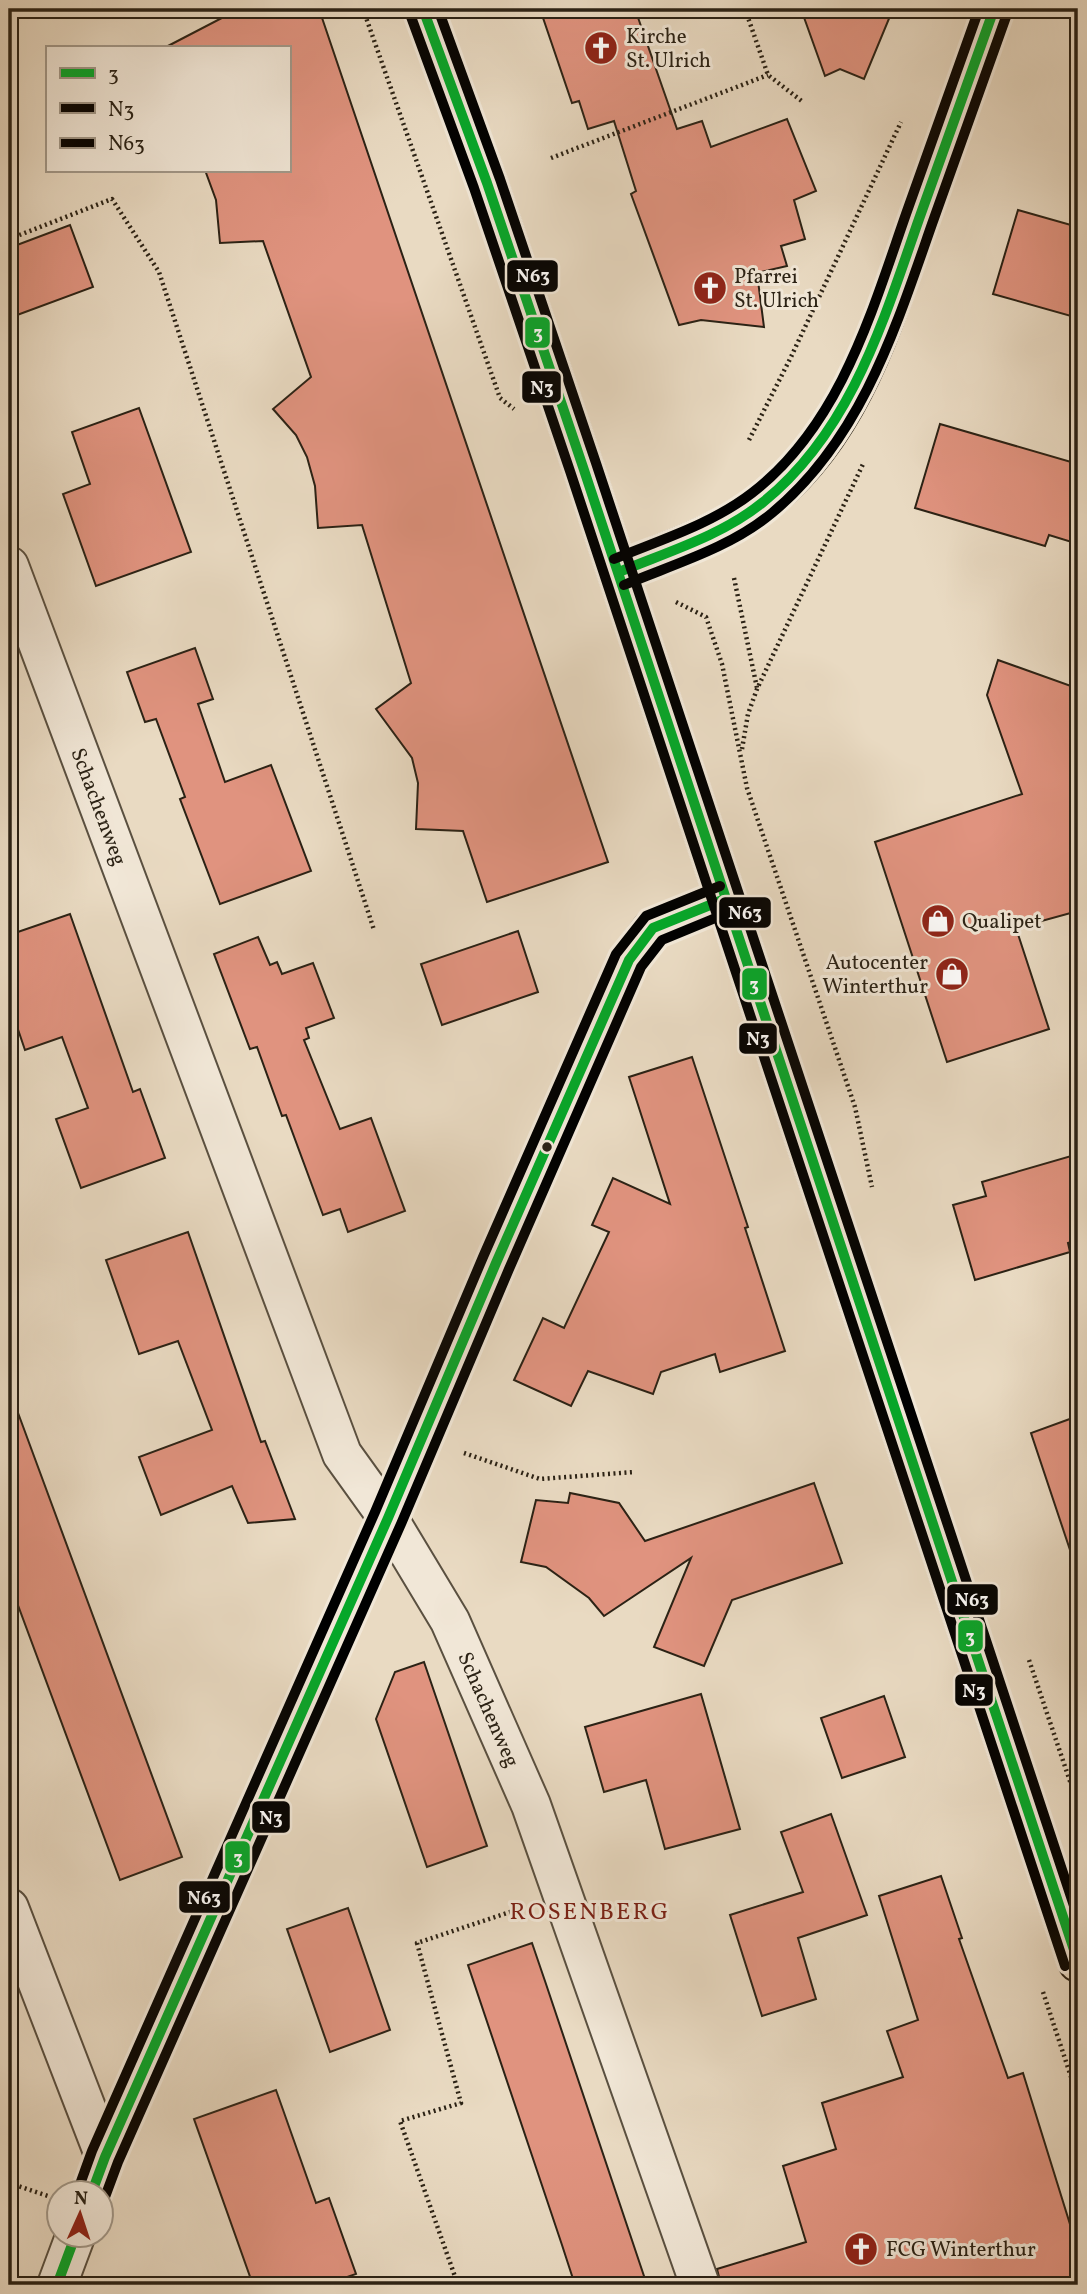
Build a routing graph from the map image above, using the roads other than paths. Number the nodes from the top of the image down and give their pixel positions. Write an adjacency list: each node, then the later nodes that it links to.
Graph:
1 (423, 9): 4 (main road)
2 (995, 9): 4 (street)
3 (9, 566): 6 (street, Schachenweg)
4 (619, 572): 5 (main road)
5 (725, 899): 6 (street); 8 (main road)
6 (387, 1517): 9 (street); 13 (street, Schachenweg)
7 (9, 1908): 9 (street)
8 (1078, 1962)
9 (105, 2157): 10 (street)
10 (97, 2178)
11 (71, 2248): 12 (street)
12 (57, 2285)
13 (699, 2285)

